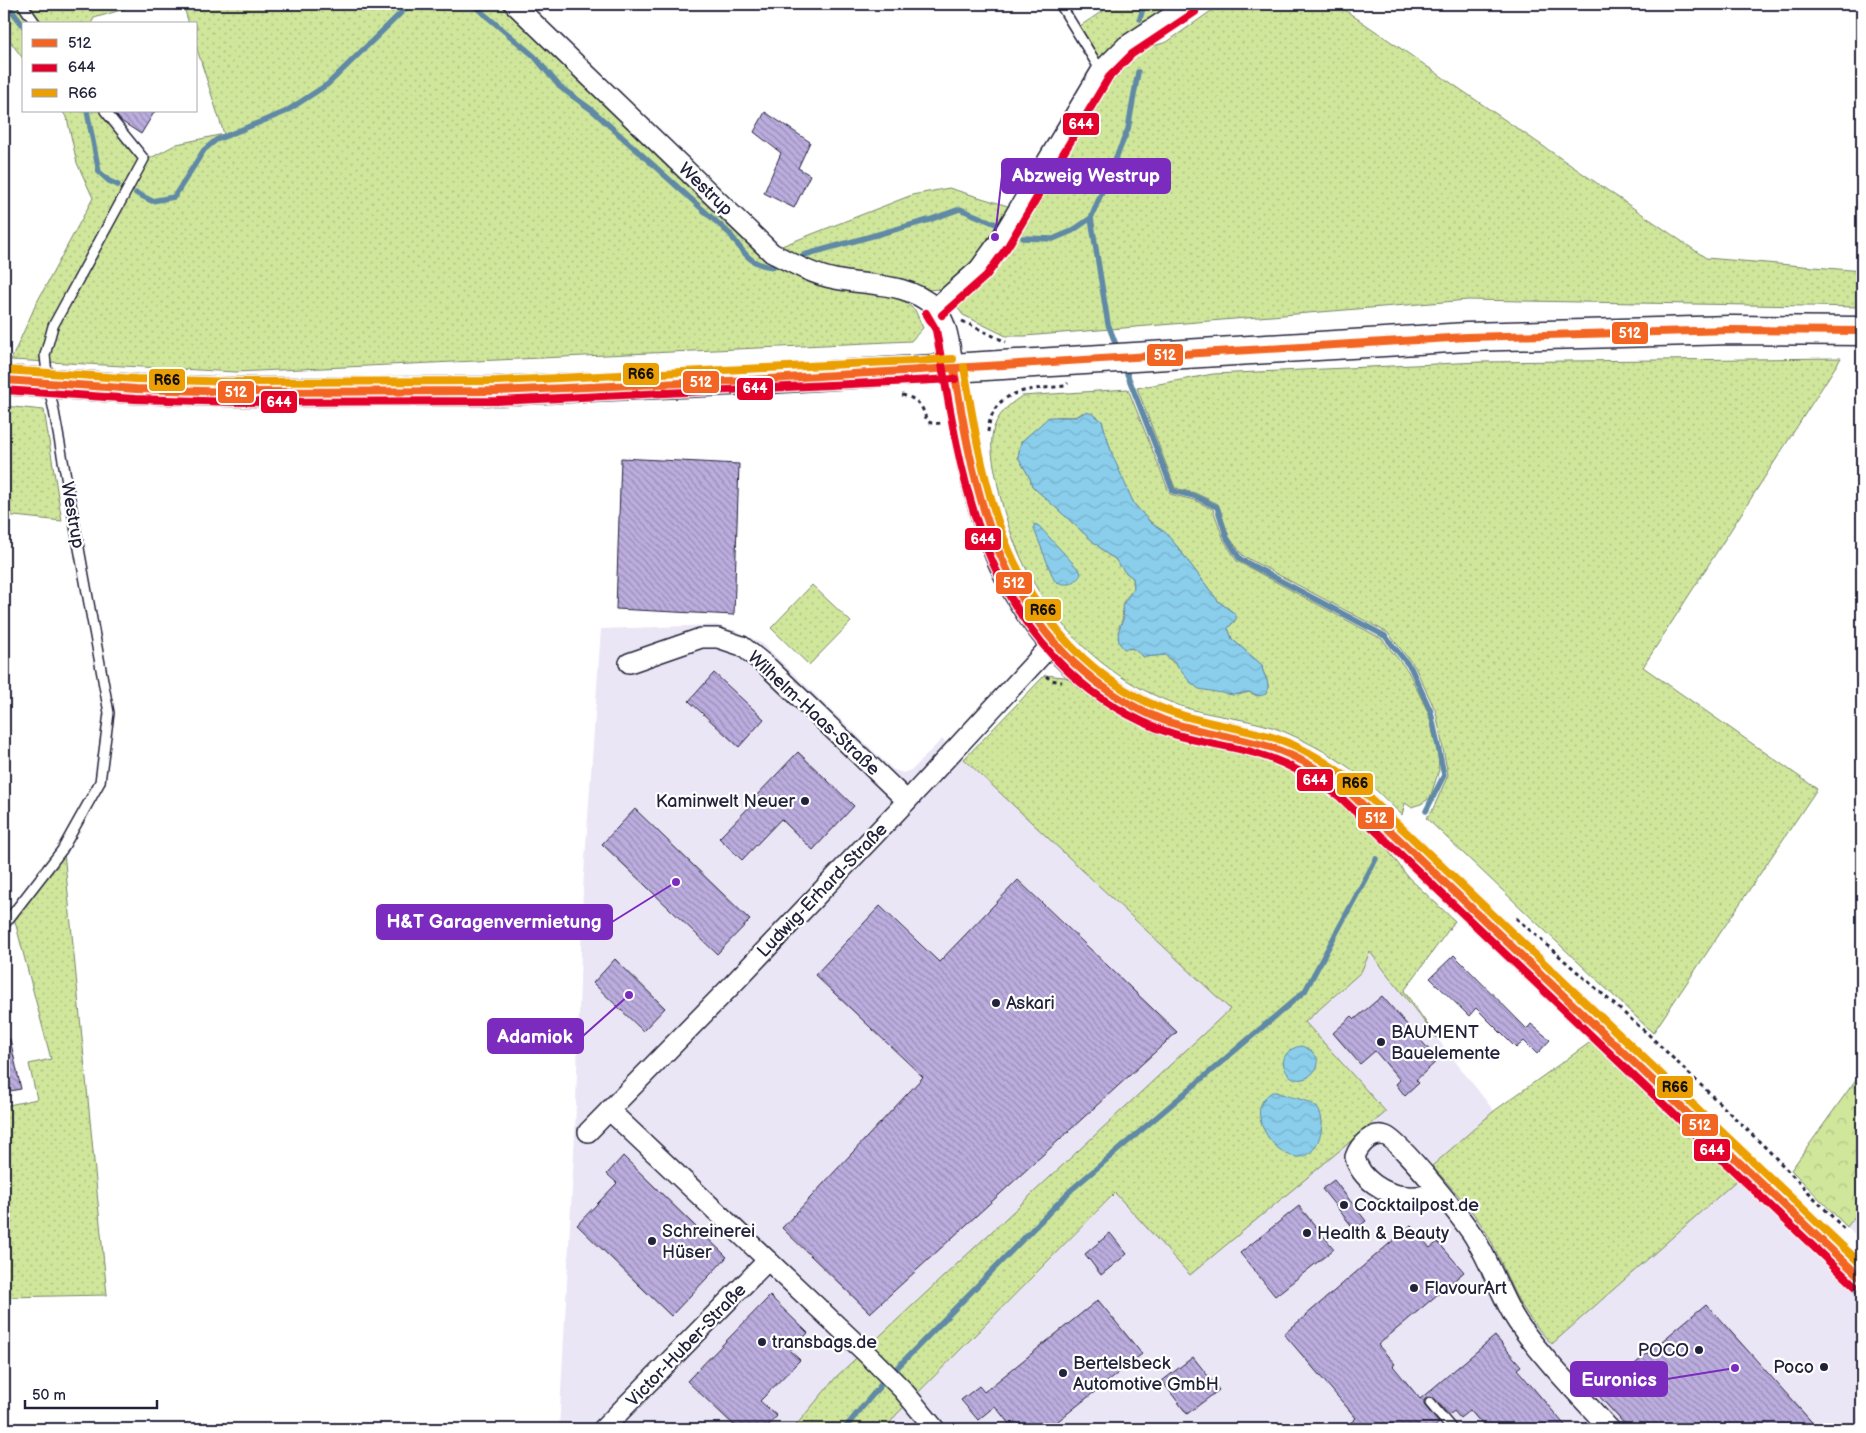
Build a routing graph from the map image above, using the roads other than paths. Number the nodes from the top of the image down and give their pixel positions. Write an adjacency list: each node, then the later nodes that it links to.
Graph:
1 (22, 4): 5 (lane)
2 (514, 4): 8 (street, Westrup)
3 (1060, 4): 6 (lane)
4 (1190, 4): 6 (street)
5 (35, 22)
6 (1101, 71): 8 (street)
7 (106, 112): 12 (lane, Westrup)
8 (935, 308): 10 (street, Westrup)
9 (1862, 331): 10 (main road)
10 (954, 369): 12 (main road); 13 (street)
11 (4, 380): 12 (main road)
12 (48, 383): 16 (lane, Westrup)
13 (1053, 643): 15 (street, Ludwig-Erhard-Straße); 21 (street)
14 (629, 663): 15 (street, Wilhelm-Haas-Straße)
15 (907, 801): 17 (street, Ludwig-Erhard-Straße)
16 (4, 926)
17 (610, 1110): 18 (street, Ludwig-Erhard-Straße); 20 (street)
18 (588, 1132)
19 (1442, 1196): 26 (street)
20 (768, 1260): 23 (street, Victor-Huber-Straße); 24 (street)
21 (1862, 1279)
22 (1430, 1403): 25 (lane)
23 (603, 1429)
24 (935, 1429)
25 (1452, 1429)
26 (1610, 1429)

